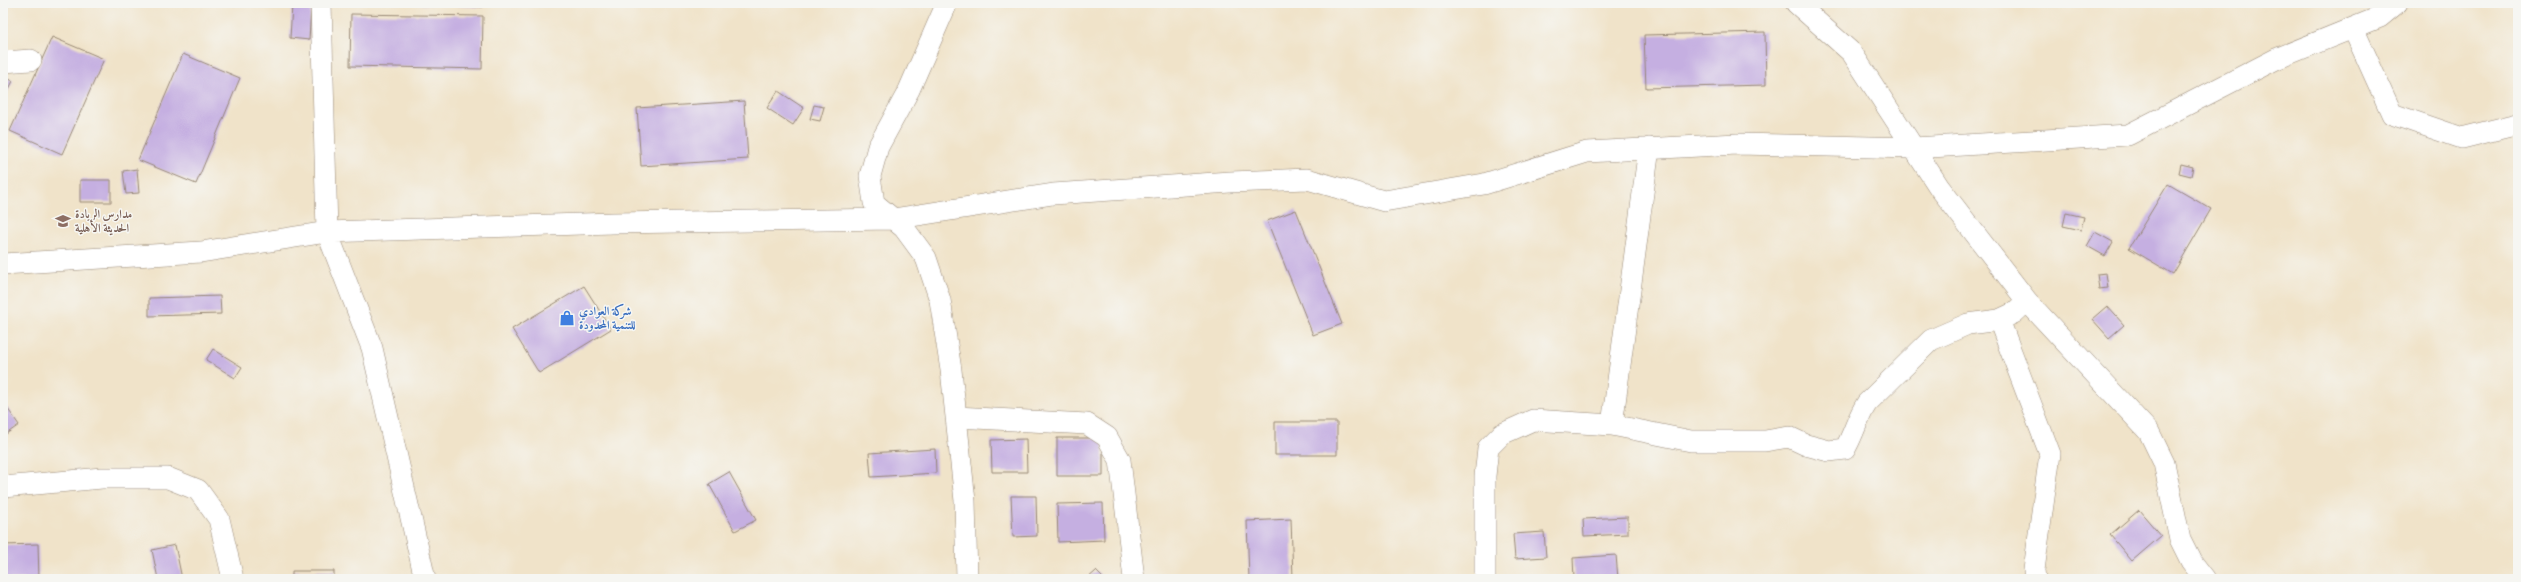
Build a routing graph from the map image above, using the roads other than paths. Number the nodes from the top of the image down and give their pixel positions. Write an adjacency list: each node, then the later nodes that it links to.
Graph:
1 (321, 3): 12 (street)
2 (947, 3): 11 (street)
3 (1796, 3): 10 (street)
4 (2397, 3): 5 (street)
5 (2353, 28): 8 (street); 10 (street)
6 (31, 60): 7 (street)
7 (3, 62)
8 (2518, 124)
9 (1649, 148): 10 (street); 11 (street); 17 (street)
10 (1914, 148): 14 (street)
11 (893, 219): 12 (street); 16 (street)
12 (327, 232): 13 (street); 20 (street)
13 (3, 264)
14 (2028, 301): 15 (street); 25 (street)
15 (1998, 320): 17 (street); 24 (street)
16 (956, 417): 21 (street); 22 (street)
17 (1612, 425): 23 (street)
18 (3, 487): 19 (street)
19 (233, 579)
20 (426, 579)
21 (967, 579)
22 (1134, 579)
23 (1485, 579)
24 (2035, 579)
25 (2205, 579)

